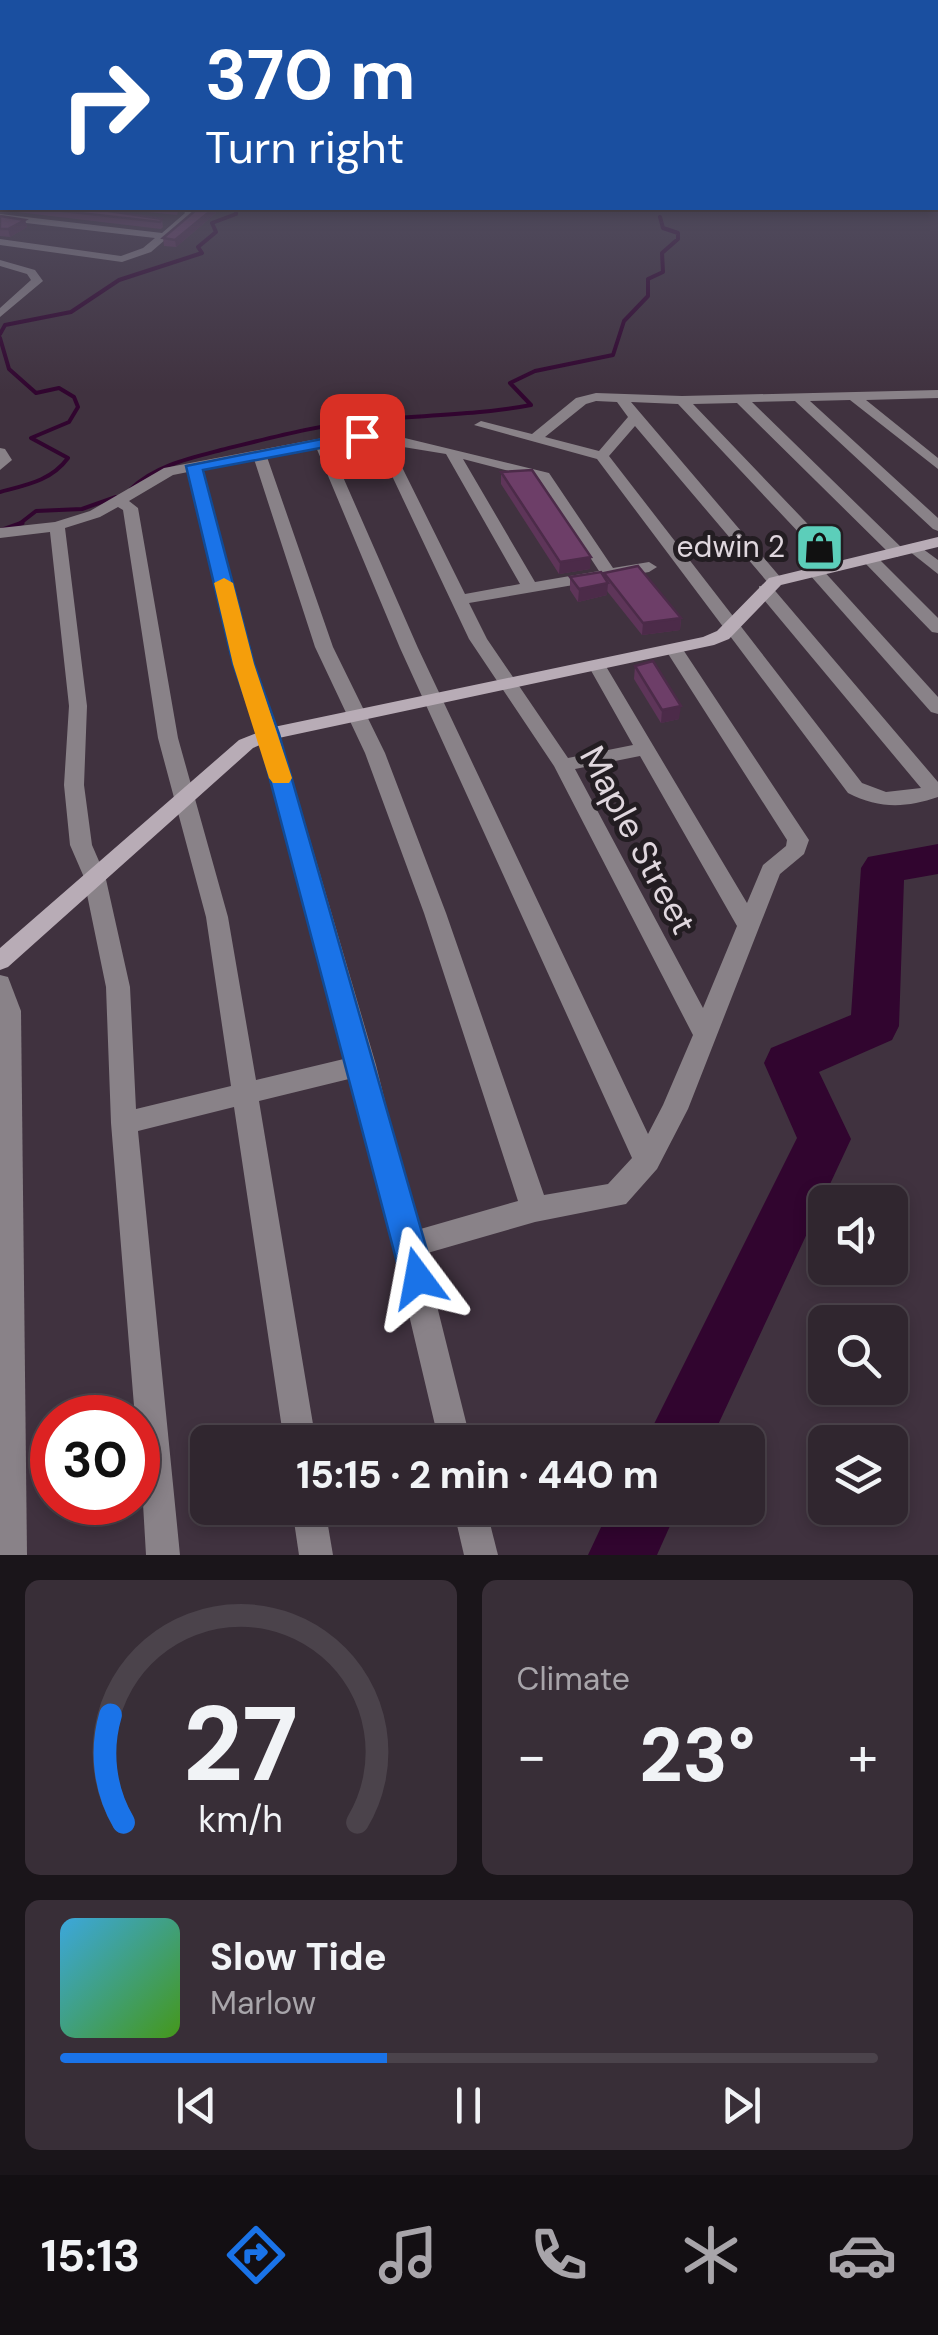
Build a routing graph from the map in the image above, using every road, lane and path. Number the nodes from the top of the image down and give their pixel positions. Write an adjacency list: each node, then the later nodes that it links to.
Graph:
1 (52, 247): 2 (street)
2 (151, 247)
3 (0, 262): 4 (street)
4 (31, 272): 5 (street); 6 (street)
5 (0, 276)
6 (32, 288): 7 (street); 8 (street)
7 (0, 292)
8 (3, 311)
9 (918, 394): 10 (street); 11 (street); 16 (street)
10 (938, 394)
11 (853, 396): 12 (street); 26 (street)
12 (798, 397): 14 (street); 31 (street)
13 (621, 398): 15 (street); 17 (street); 20 (street)
14 (740, 398): 15 (street); 34 (street)
15 (682, 400): 37 (street)
16 (938, 411)
17 (635, 417): 25 (street); 42 (street)
18 (482, 425): 20 (street)
19 (380, 436): 21 (street); 22 (street); 43 (street, Maple Street)
20 (534, 439): 25 (street)
21 (321, 443): 24 (street); 49 (street)
22 (451, 451): 39 (street); 41 (street)
23 (0, 452): 27 (street)
24 (259, 454): 28 (street); 51 (street)
25 (602, 456): 44 (street)
26 (938, 465)
27 (0, 466)
28 (194, 466): 29 (street); 52 (street)
29 (118, 500): 30 (street); 56 (street)
30 (58, 526): 32 (street); 57 (street)
31 (938, 526)
32 (0, 533)
33 (938, 542): 34 (street)
34 (906, 550): 35 (street); 38 (street)
35 (870, 559): 37 (street); 45 (street)
36 (649, 566): 39 (street)
37 (839, 566): 40 (street)
38 (938, 569)
39 (607, 571): 41 (street)
40 (815, 571): 42 (street); 50 (street)
41 (529, 586): 43 (street)
42 (770, 586): 44 (street); 55 (street)
43 (459, 600): 48 (street, Maple Street)
44 (730, 627): 46 (street); 55 (street)
45 (938, 628)
46 (674, 649): 47 (street); 58 (street)
47 (598, 666): 48 (street); 53 (street)
48 (508, 680): 49 (street); 54 (street, Maple Street)
49 (433, 698): 51 (street); 65 (street)
50 (938, 708)
51 (359, 714): 52 (street); 66 (street)
52 (268, 734): 56 (street); 62 (street)
53 (643, 749): 54 (street); 58 (street)
54 (563, 766): 61 (street, Maple Street)
55 (936, 790)
56 (186, 798): 57 (street); 63 (street)
57 (94, 876): 59 (street); 64 (street)
58 (748, 925): 61 (street)
59 (0, 961)
60 (0, 984): 72 (street)
61 (705, 1035): 65 (street)
62 (363, 1065): 63 (street); 67 (street)
63 (247, 1092): 64 (street); 68 (street)
64 (124, 1123): 73 (street)
65 (647, 1161): 66 (street)
66 (535, 1209): 67 (street)
67 (410, 1245): 69 (street)
68 (297, 1425)
69 (452, 1425)
70 (312, 1525): 74 (street)
71 (474, 1525): 75 (street)
72 (10, 1555)
73 (162, 1555)
74 (316, 1555)
75 (481, 1555)

